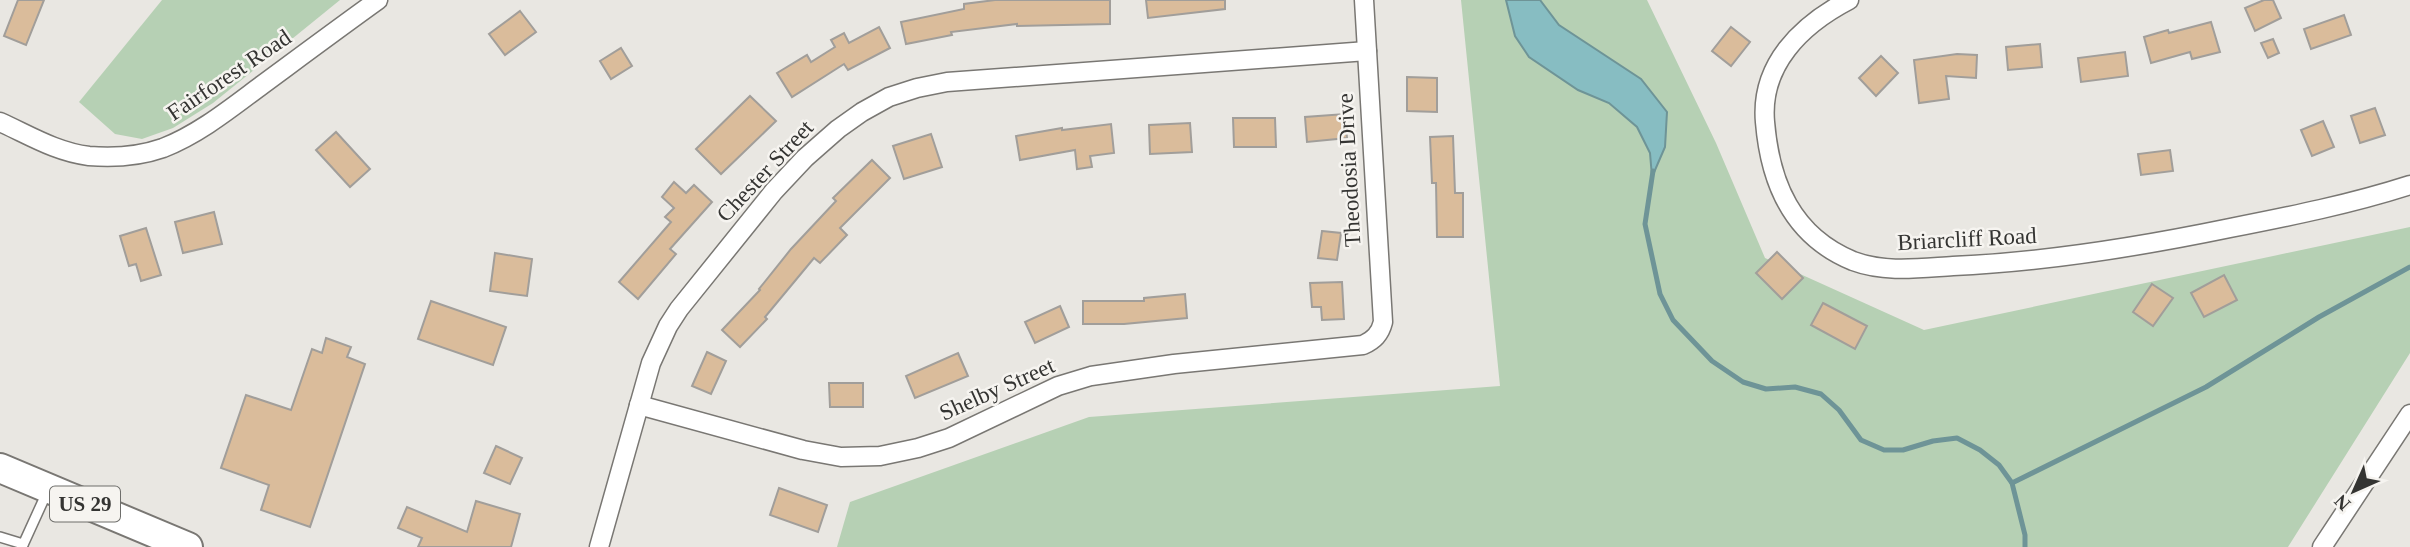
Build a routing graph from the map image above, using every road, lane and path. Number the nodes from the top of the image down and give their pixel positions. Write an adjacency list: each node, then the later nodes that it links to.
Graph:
1 (378, 0): 6 (street, Fairforest Road)
2 (1364, 0): 4 (street, Theodosia Drive)
3 (1849, 0): 7 (street, Briarcliff Road)
4 (1367, 51): 8 (street, Theodosia Drive); 9 (street, Chester Street)
5 (0, 104): 6 (street, Fairforest Road)
6 (8, 125)
7 (2410, 185)
8 (1378, 335): 9 (street, Shelby Street)
9 (639, 405): 16 (street, Chester Street)
10 (2410, 414): 17 (street)
11 (0, 468): 12 (main road, US 29)
12 (49, 489): 14 (lane); 15 (main road, US 29)
13 (0, 537): 14 (lane)
14 (22, 546)
15 (181, 546)
16 (599, 547)
17 (2322, 547)

